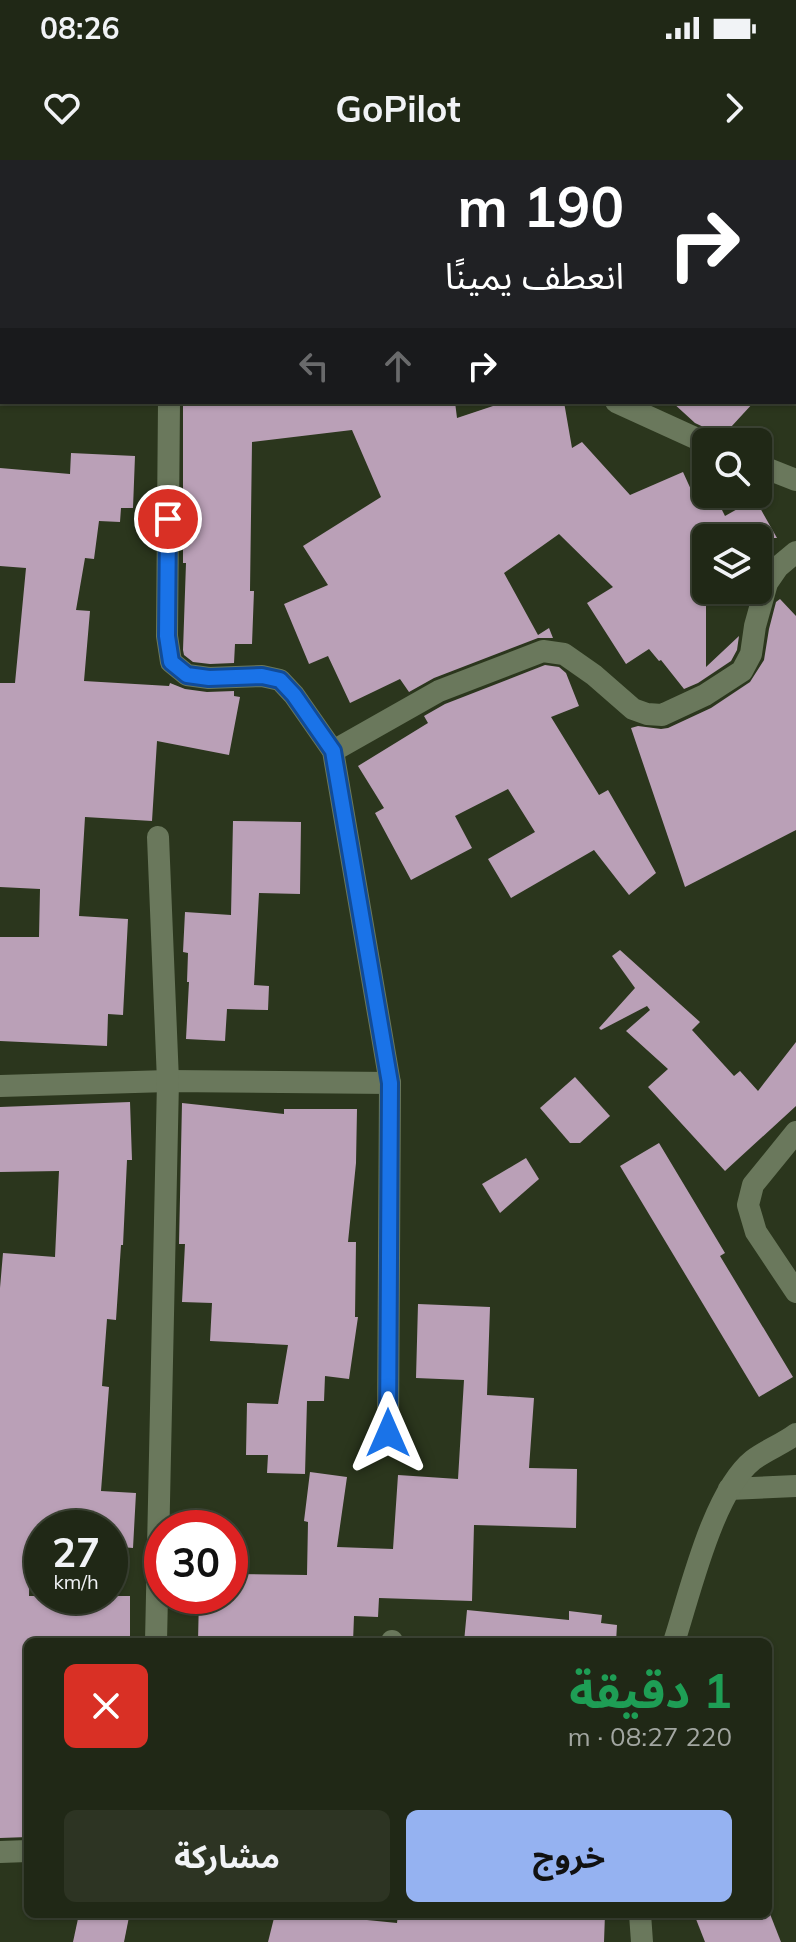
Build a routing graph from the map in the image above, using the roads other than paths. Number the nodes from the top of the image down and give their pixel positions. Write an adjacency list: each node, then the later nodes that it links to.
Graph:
1 (169, 404): 7 (street)
2 (620, 404): 3 (street)
3 (692, 437)
4 (772, 471): 5 (street)
5 (796, 480)
6 (796, 552): 7 (street)
7 (333, 751): 10 (street)
8 (158, 837): 9 (street)
9 (168, 1081): 10 (street); 11 (street); 18 (street)
10 (390, 1083): 14 (street)
11 (0, 1086)
12 (796, 1132): 13 (street)
13 (796, 1292)
14 (388, 1433)
15 (796, 1434): 17 (street)
16 (796, 1486): 17 (street)
17 (729, 1489): 19 (street)
18 (156, 1638)
19 (675, 1638)
20 (24, 1851): 21 (street)
21 (0, 1852)
22 (640, 1918): 23 (street)
23 (642, 1942)

